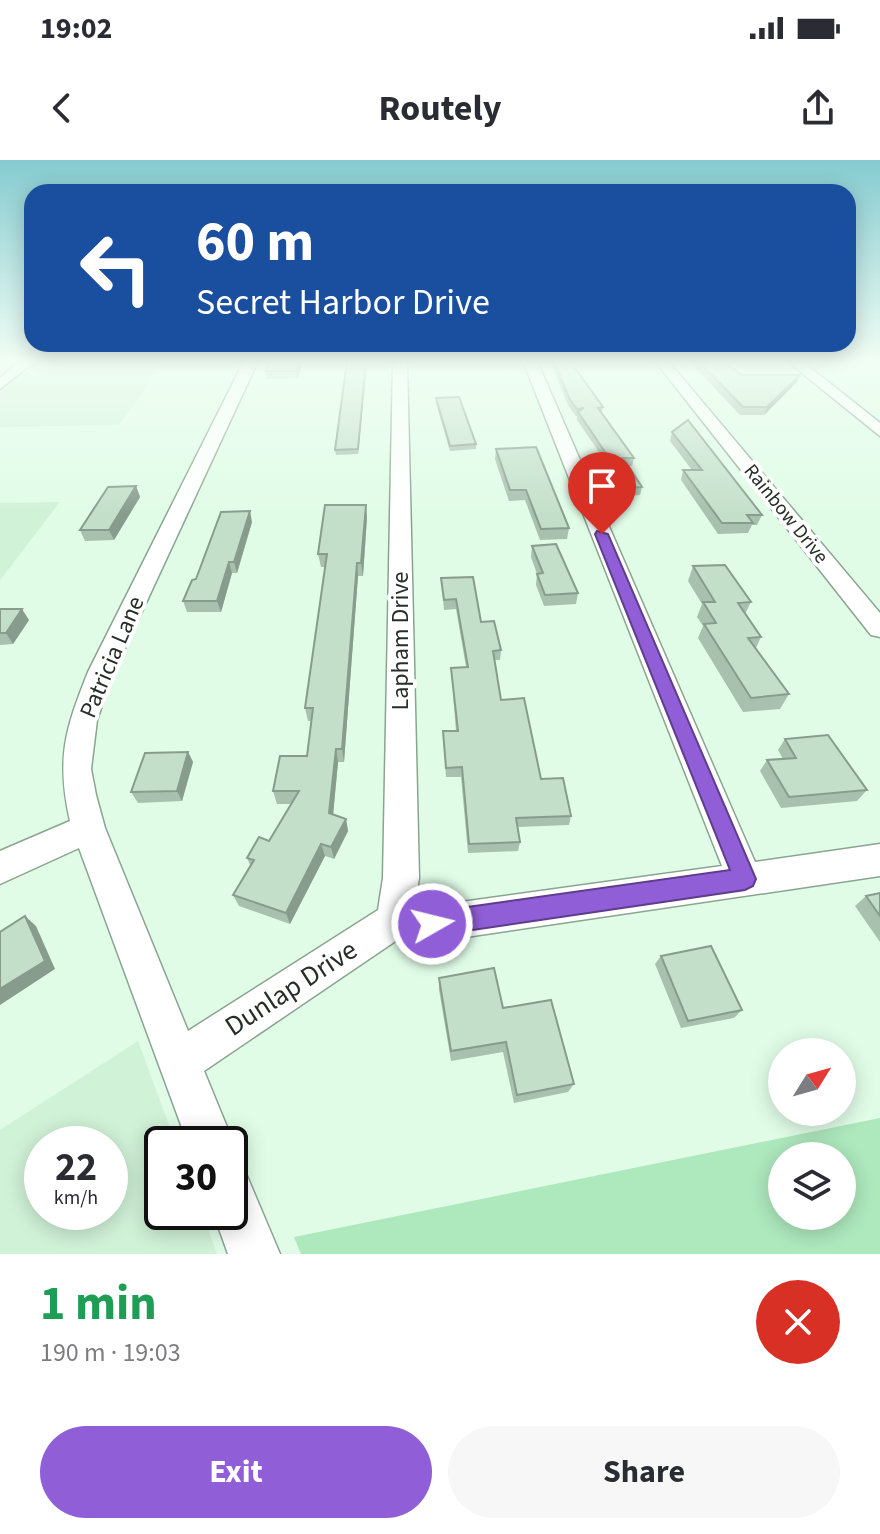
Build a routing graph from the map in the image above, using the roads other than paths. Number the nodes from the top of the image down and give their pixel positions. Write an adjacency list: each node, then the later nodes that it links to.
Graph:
1 (226, 412): 8 (street, Patricia Lane)
2 (400, 412): 12 (street, Lapham Drive)
3 (551, 412): 11 (street)
4 (703, 412): 7 (street, Rainbow Drive)
5 (856, 412): 6 (street)
6 (880, 431)
7 (880, 629)
8 (88, 828): 10 (street); 13 (street, Patricia Lane)
9 (880, 860): 11 (street)
10 (0, 868)
11 (745, 879): 12 (street)
12 (395, 920): 13 (street, Dunlap Drive)
13 (179, 1062): 14 (street, Patricia Lane)
14 (204, 1126)
15 (245, 1230): 16 (street)
16 (254, 1254)

